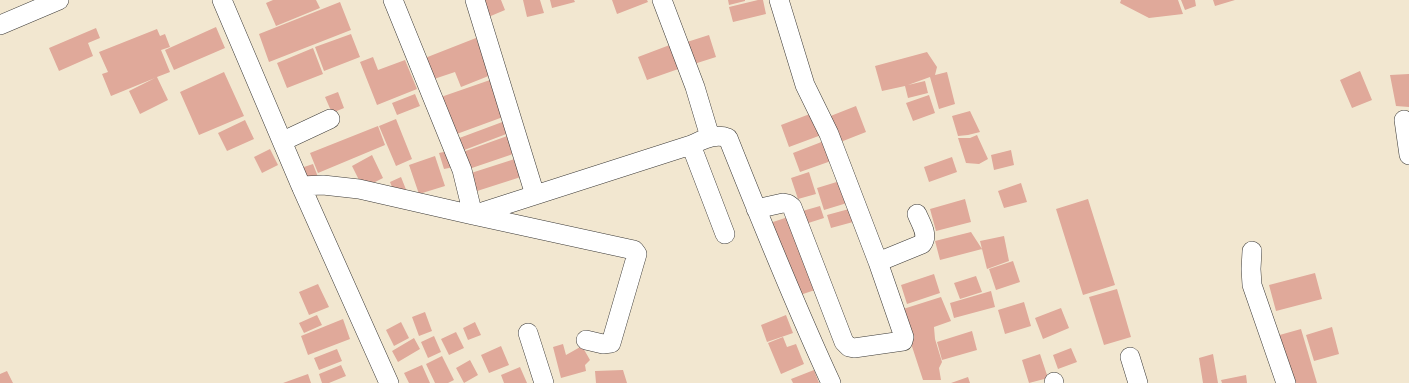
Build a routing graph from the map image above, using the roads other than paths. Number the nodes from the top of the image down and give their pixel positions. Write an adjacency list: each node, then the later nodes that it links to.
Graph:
1 (59, 0): 7 (street)
2 (222, 0): 11 (street)
3 (393, 0): 18 (street)
4 (475, 0): 15 (street)
5 (662, 0): 10 (street)
6 (779, 0): 21 (street)
7 (0, 25)
8 (330, 120): 11 (street)
9 (1404, 120): 13 (street)
10 (710, 137): 12 (street); 16 (street)
11 (283, 141): 14 (street)
12 (691, 145): 15 (street); 19 (street)
13 (1409, 155)
14 (301, 186): 18 (street); 25 (street)
15 (535, 195): 18 (street)
16 (756, 209): 21 (street); 27 (street)
17 (917, 214): 21 (street)
18 (473, 215): 23 (street)
19 (726, 234)
20 (1252, 251): 29 (street)
21 (878, 262)
22 (528, 333): 26 (street)
23 (586, 340)
24 (1130, 356): 28 (street)
25 (389, 383)
26 (544, 383)
27 (831, 383)
28 (1138, 383)
29 (1286, 383)

